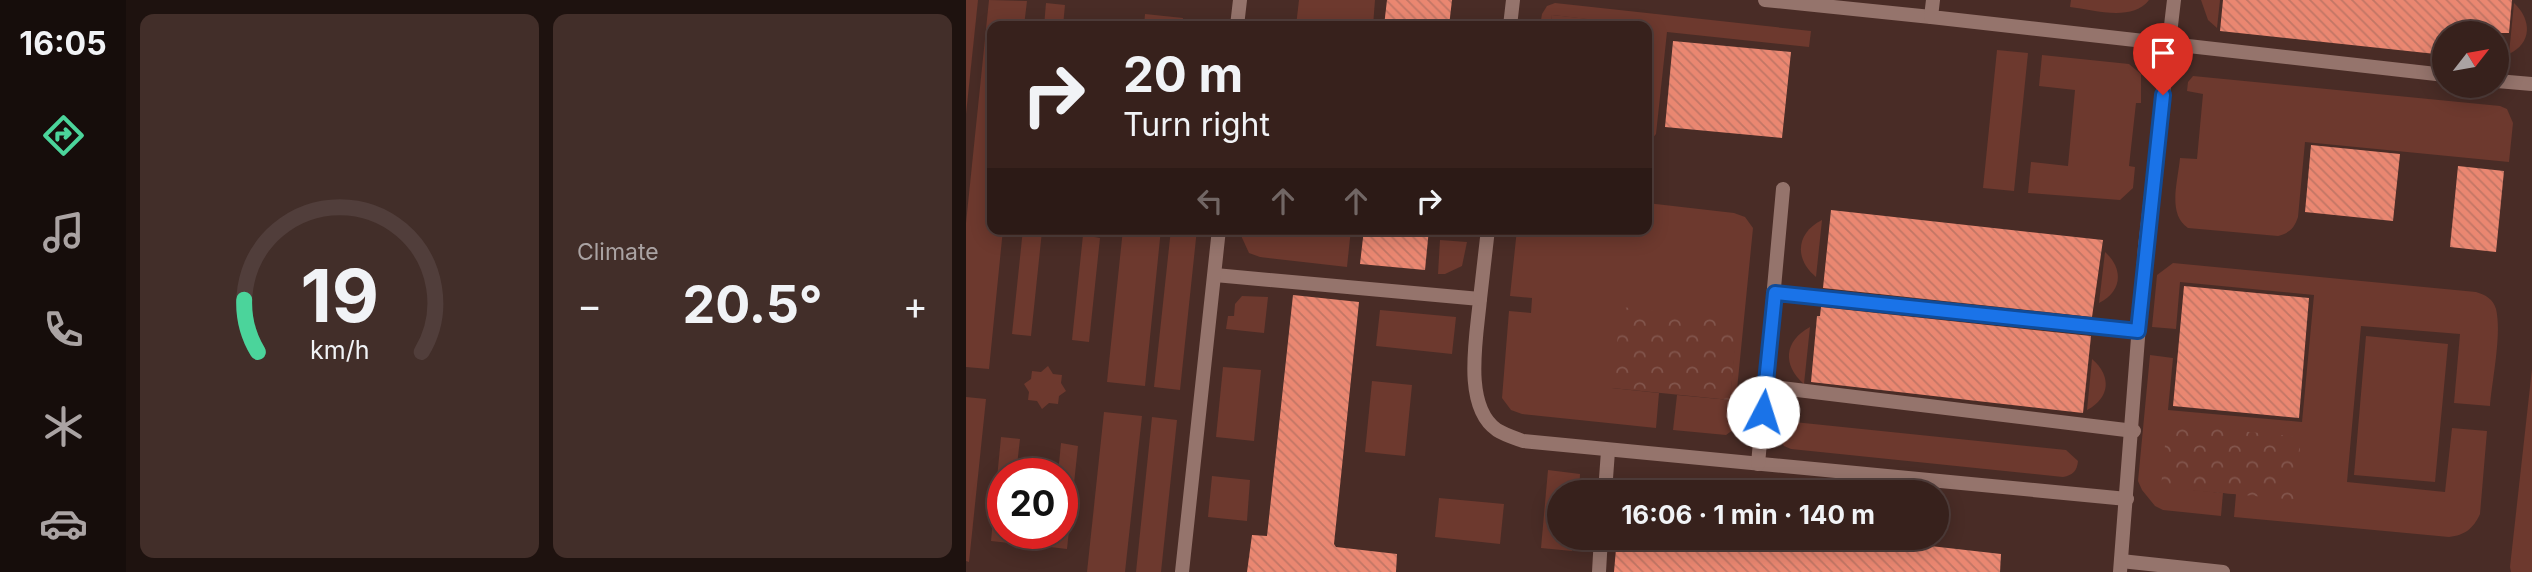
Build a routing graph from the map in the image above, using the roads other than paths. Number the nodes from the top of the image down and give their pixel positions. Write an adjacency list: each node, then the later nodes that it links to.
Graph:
1 (1240, 0): 7 (lane)
2 (1513, 0): 8 (lane)
3 (1765, 0): 6 (lane)
4 (1933, 0): 6 (lane)
5 (2174, 0): 9 (lane)
6 (1931, 17): 9 (lane)
7 (1238, 21)
8 (1511, 21)
9 (2168, 44): 10 (lane); 19 (lane)
10 (2432, 74)
11 (2510, 82): 12 (lane)
12 (2532, 85)
13 (1783, 189): 17 (lane)
14 (1218, 235): 16 (lane)
15 (1487, 235): 18 (lane)
16 (1214, 275): 18 (lane); 28 (lane)
17 (1775, 293): 19 (lane); 20 (lane)
18 (1480, 299): 22 (lane)
19 (2138, 331): 21 (lane)
20 (1765, 386): 21 (lane); 23 (lane)
21 (2134, 431): 25 (lane)
22 (1608, 451): 23 (lane); 24 (lane)
23 (1758, 464): 25 (lane)
24 (1606, 480)
25 (2127, 499): 27 (lane)
26 (1600, 550): 29 (lane)
27 (2121, 566): 30 (lane)
28 (1182, 572)
29 (1599, 572)
30 (2223, 572)

